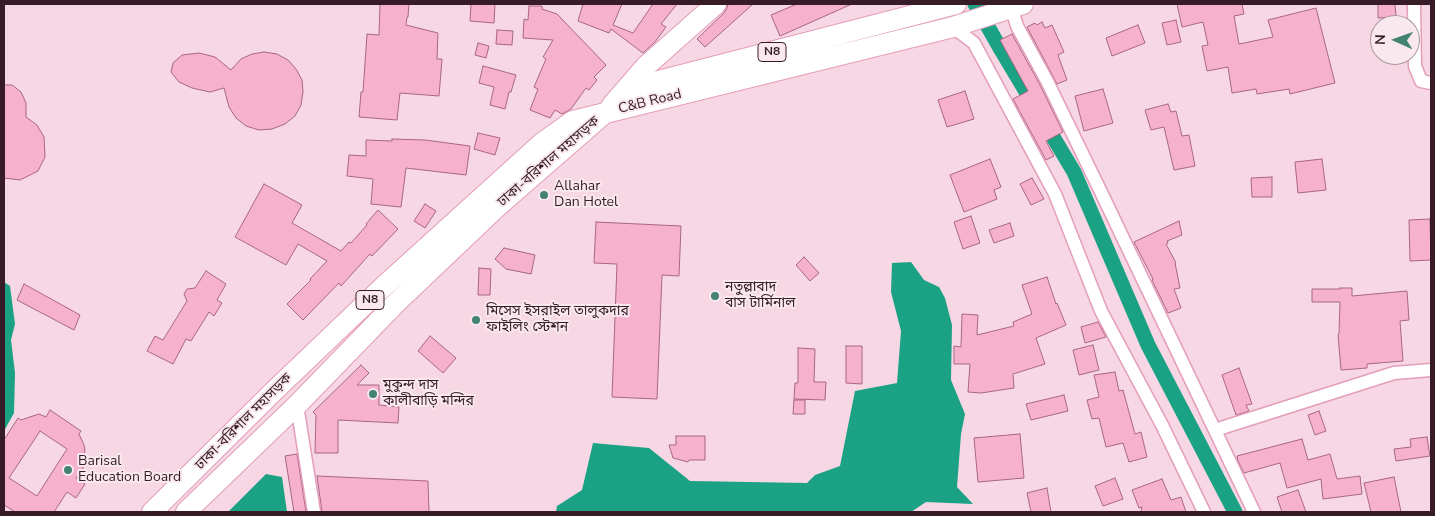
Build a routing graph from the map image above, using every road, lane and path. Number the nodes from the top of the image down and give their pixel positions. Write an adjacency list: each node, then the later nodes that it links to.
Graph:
1 (716, 4): 7 (main road)
2 (1414, 4): 6 (street)
3 (951, 5): 7 (main road, C&B Road / N8)
4 (1017, 6): 5 (main road, C&B Road / N8); 10 (street)
5 (953, 27): 7 (main road, C&B Road / N8); 14 (street)
6 (1431, 82)
7 (605, 113): 9 (main road, ঢাকা-বরিশাল মহাসড়ক / N8); 11 (main road, ঢাকা-বরিশাল মহাসড়ক / N8)
8 (1431, 370): 10 (street)
9 (297, 405): 12 (main road, ঢাকা-বরিশাল মহাসড়ক / N8); 13 (street)
10 (1215, 430): 15 (street)
11 (152, 512)
12 (186, 512)
13 (314, 512)
14 (1204, 512)
15 (1254, 512)

